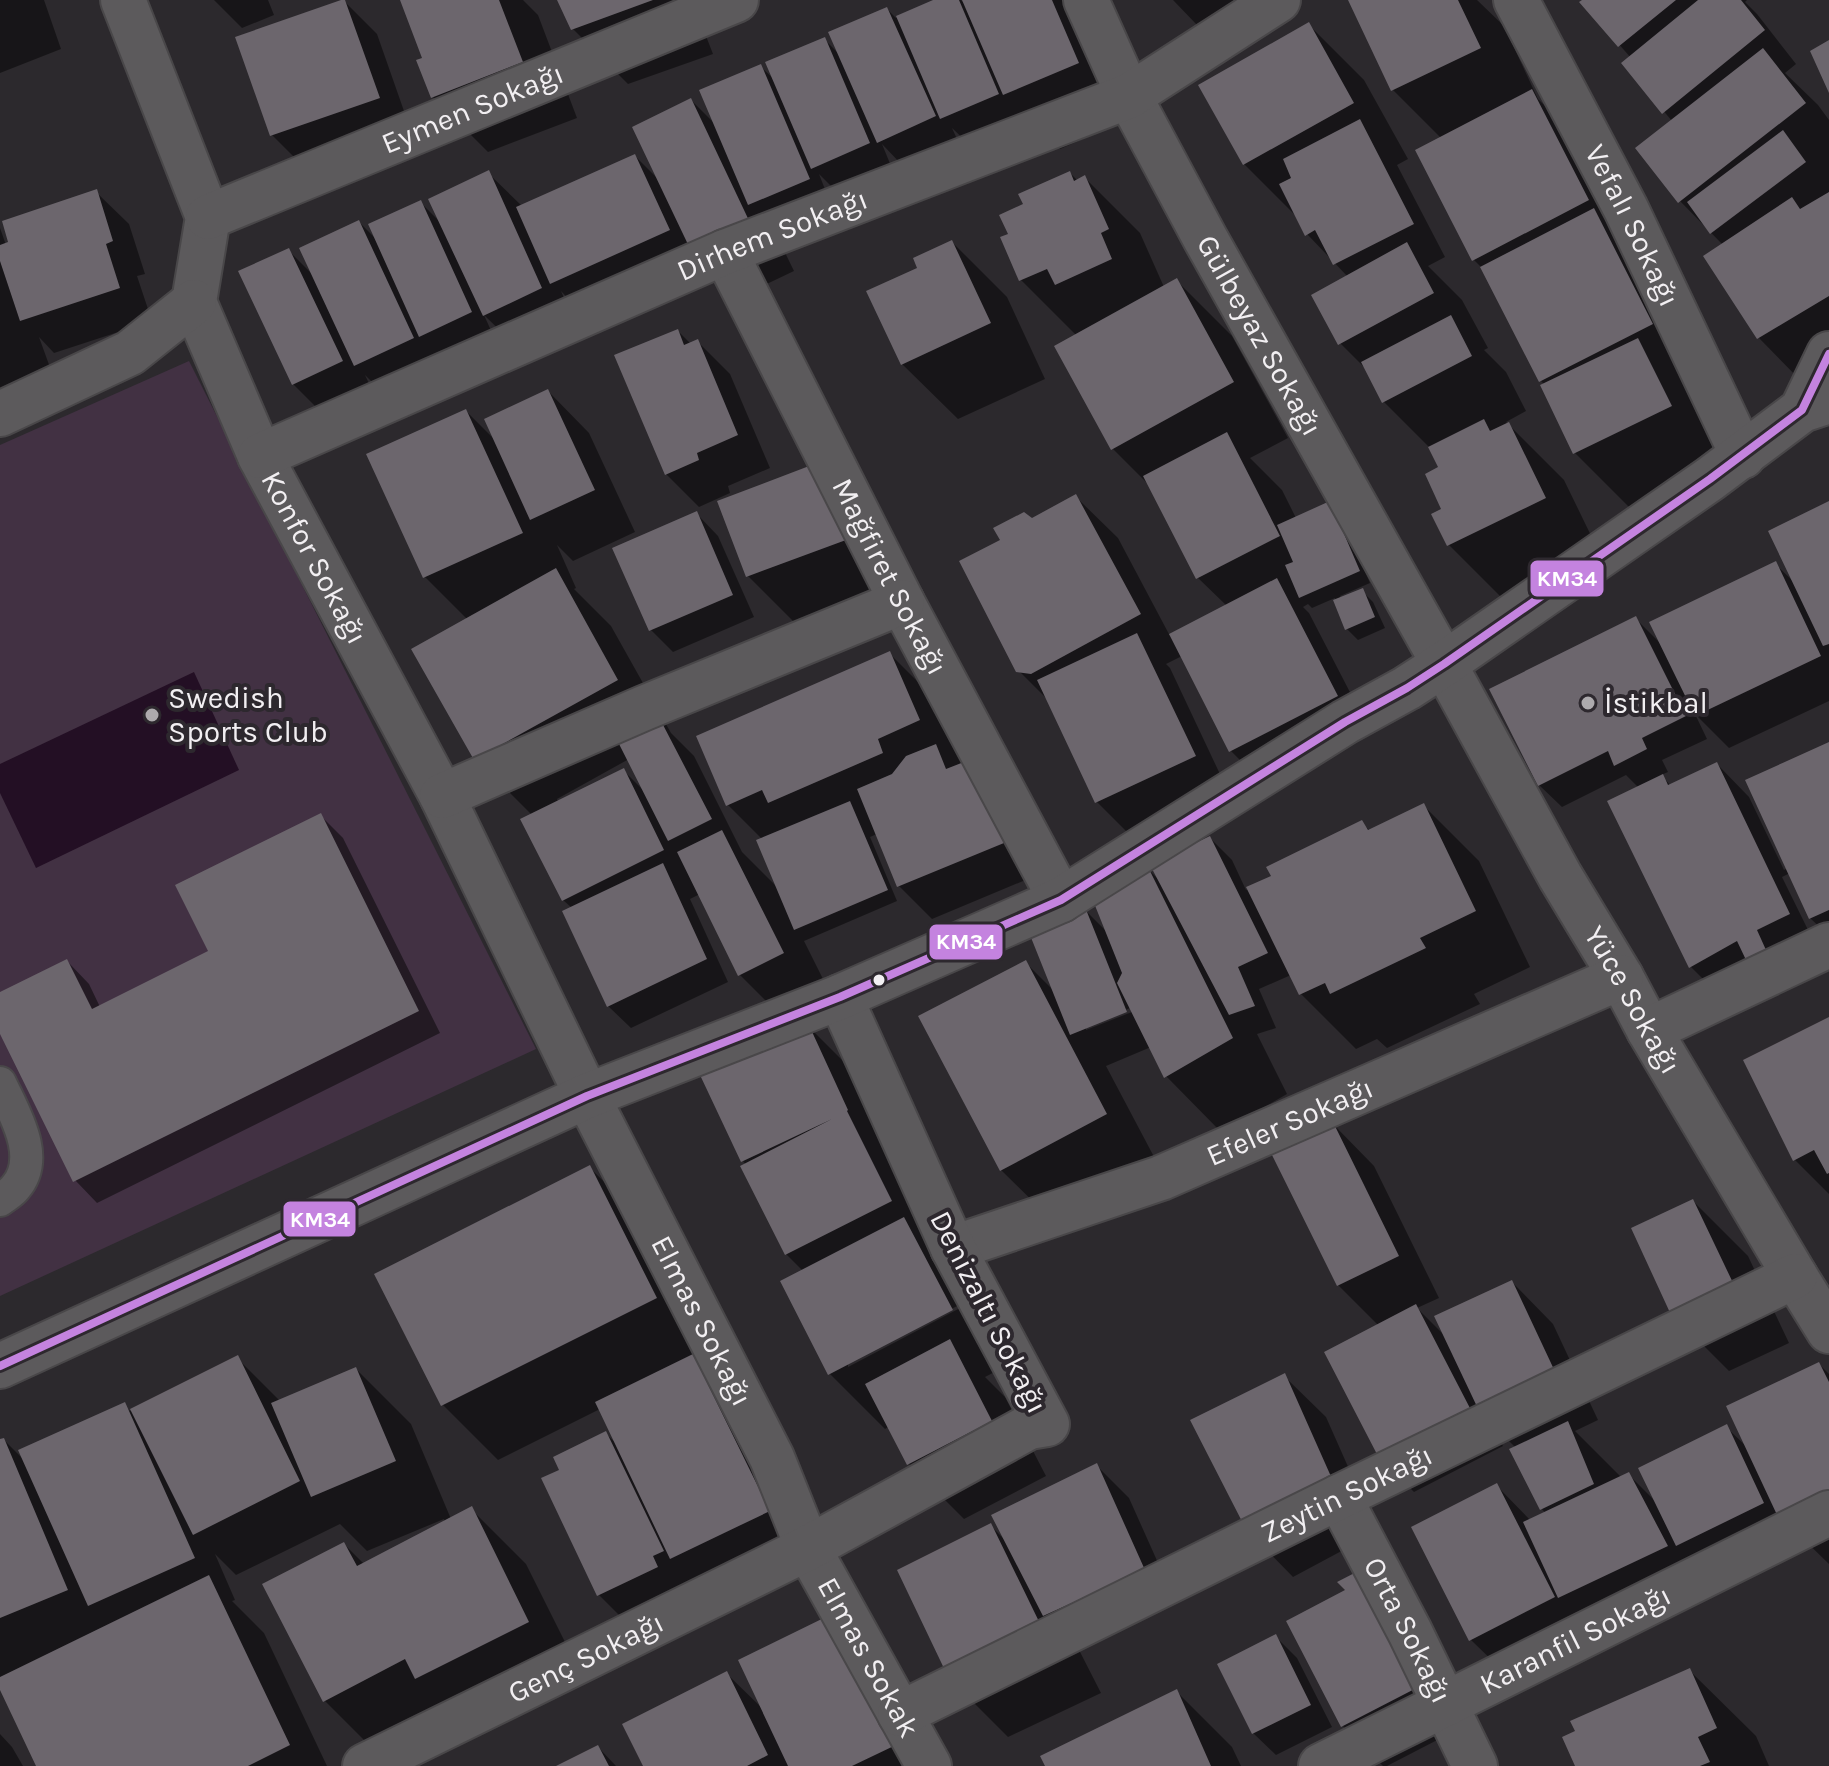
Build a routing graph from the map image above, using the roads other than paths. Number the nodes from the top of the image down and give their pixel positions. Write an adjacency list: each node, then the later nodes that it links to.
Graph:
1 (123, 0): 7 (street)
2 (736, 0): 7 (street, Eymen Sokağı)
3 (1086, 0): 6 (street, Gülbeyaz Sokağı)
4 (1278, 0): 6 (street, Dirhem Sokağı)
5 (1516, 0): 14 (street, Vefalı Sokağı)
6 (1129, 96): 8 (street, Dirhem Sokağı); 16 (street, Gülbeyaz Sokağı)
7 (208, 217): 9 (street)
8 (725, 252): 13 (street, Dirhem Sokağı); 15 (street, Mağfiret Sokağı)
9 (194, 302): 12 (street); 13 (street, Konfor Sokağı)
10 (1829, 354): 11 (street)
11 (1816, 405): 14 (street)
12 (0, 414)
13 (260, 456): 17 (street, Konfor Sokağı)
14 (1743, 456): 16 (street)
15 (902, 602): 17 (street); 18 (street, Mağfiret Sokağı)
16 (1444, 664): 18 (street); 20 (street, Yüce Sokağı)
17 (442, 796): 24 (street, Konfor Sokağı)
18 (1061, 900): 21 (street)
19 (1829, 945): 22 (street)
20 (1621, 977): 22 (street, Yüce Sokağı); 26 (street, Efeler Sokağı)
21 (840, 997): 24 (street); 26 (street, Denizaltı Sokağı)
22 (1649, 1030): 27 (street, Yüce Sokağı)
23 (0, 1083): 25 (lane)
24 (587, 1096): 29 (street); 32 (street, Elmas Sokağı)
25 (0, 1200)
26 (953, 1248): 32 (street, Denizaltı Sokağı)
27 (1795, 1276): 28 (street, Yüce Sokağı); 30 (street, Zeytin Sokağı)
28 (1829, 1331)
29 (0, 1366)
30 (1339, 1497): 33 (street, Orta Sokağı); 34 (street, Zeytin Sokağı)
31 (1829, 1513): 33 (street, Karanfil Sokağı)
32 (808, 1548): 34 (street, Elmas Sokak); 35 (street, Genç Sokağı)
33 (1445, 1704): 37 (street, Karanfil Sokağı); 38 (street, Orta Sokağı)
34 (900, 1714): 36 (street, Elmas Sokak)
35 (365, 1766)
36 (929, 1766)
37 (1321, 1766)
38 (1475, 1766)

